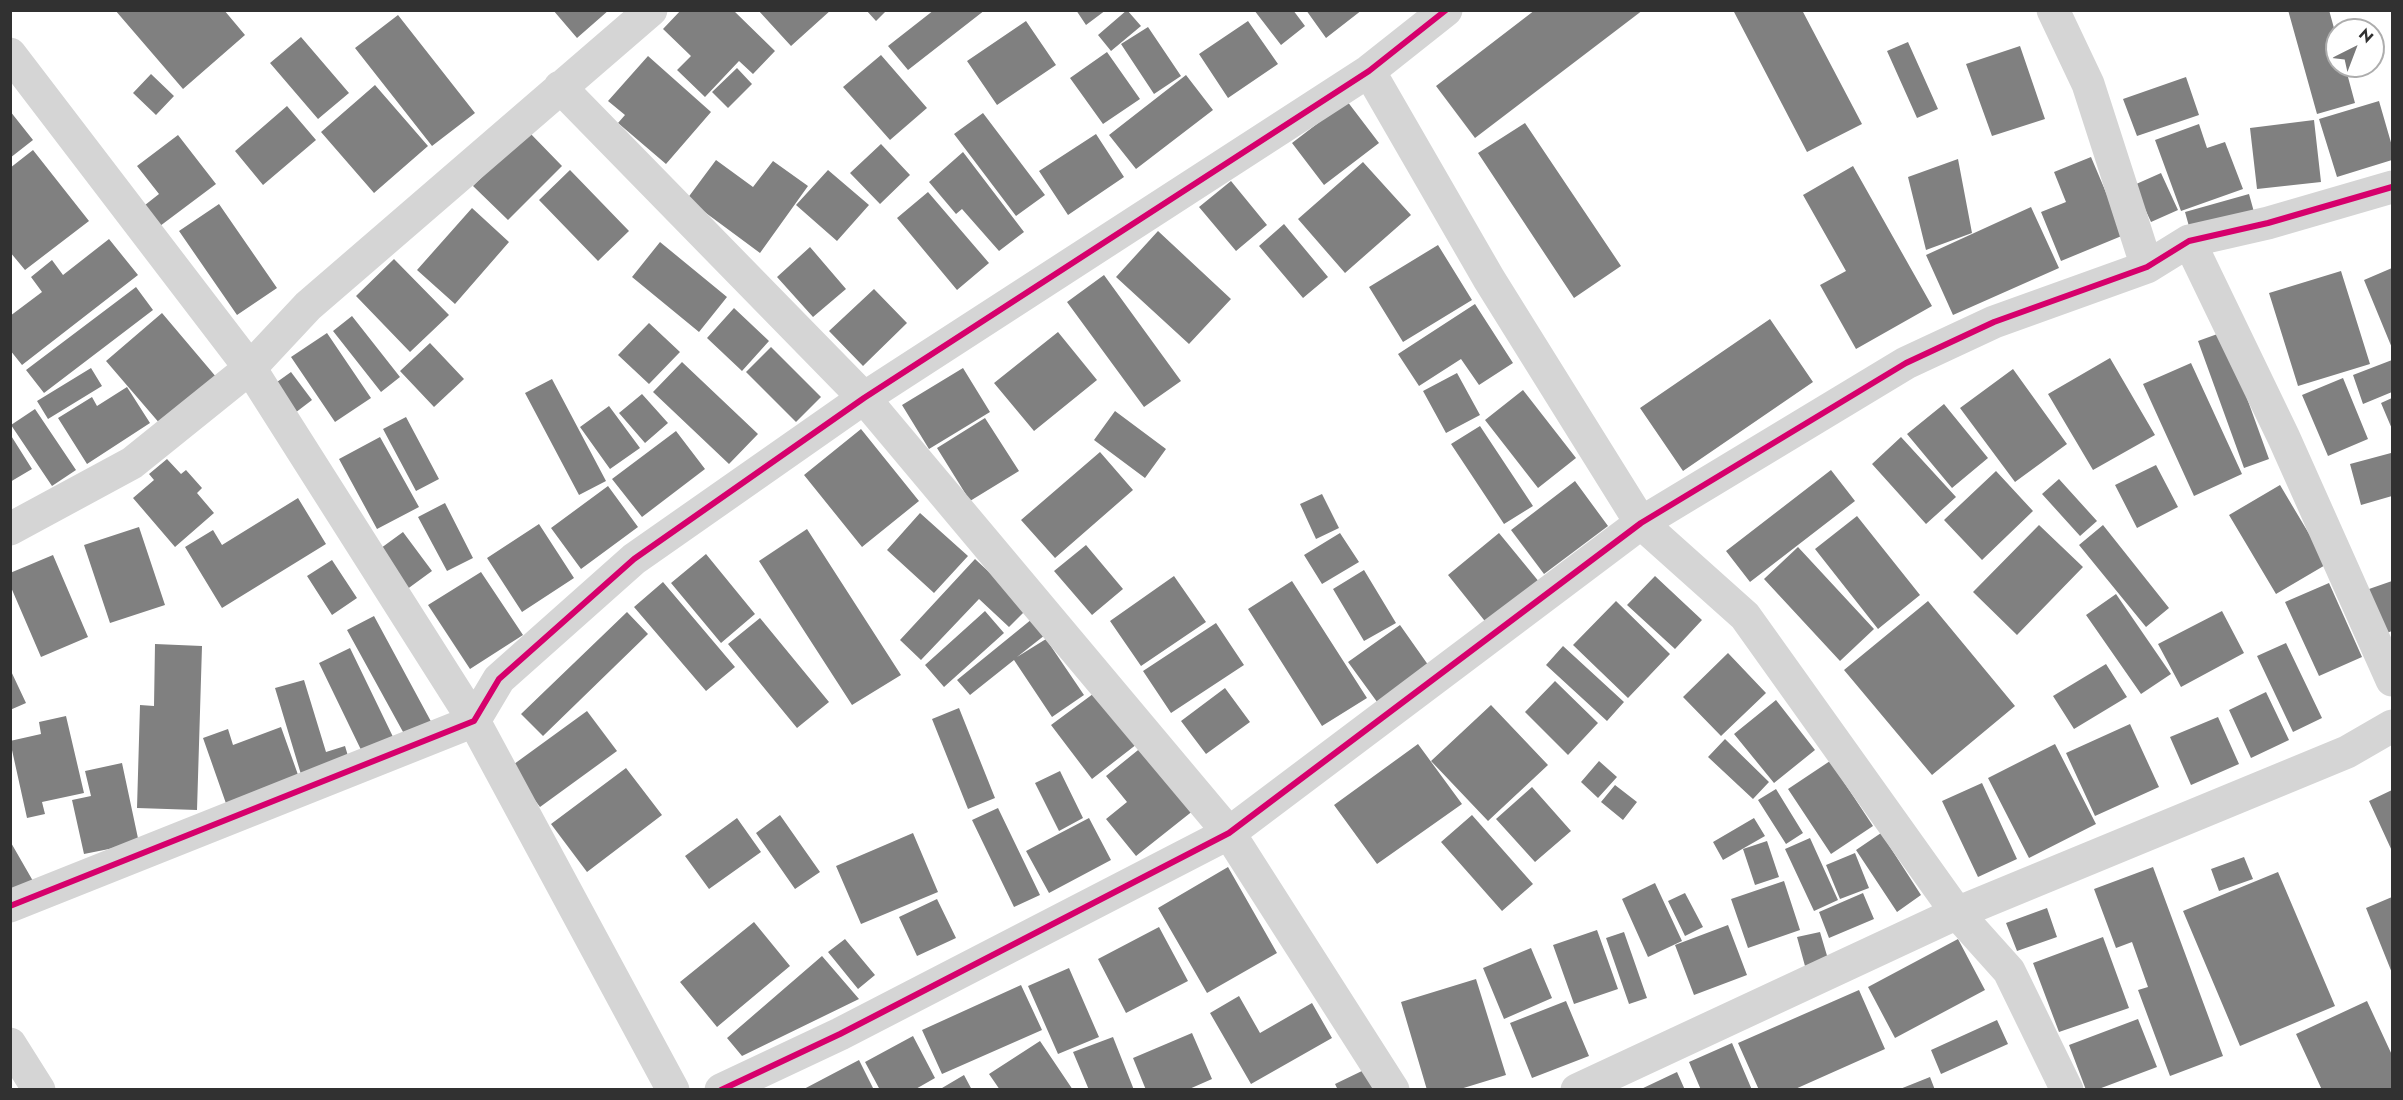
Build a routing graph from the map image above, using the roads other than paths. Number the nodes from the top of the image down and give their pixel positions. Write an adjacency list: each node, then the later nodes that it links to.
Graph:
1 (651, 10): 6 (street)
2 (1446, 10): 5 (street)
3 (2053, 10): 9 (street)
4 (10, 54): 10 (street)
5 (1369, 71): 11 (street); 12 (street)
6 (560, 87): 10 (street); 11 (street)
7 (2392, 187): 8 (street)
8 (2189, 241): 9 (street); 14 (street)
9 (2147, 267): 12 (street)
10 (250, 368): 13 (street); 15 (street)
11 (864, 398): 15 (street); 17 (street)
12 (1641, 523): 17 (street); 19 (street)
13 (10, 530)
14 (2392, 680)
15 (474, 721): 18 (street); 22 (street)
16 (2392, 726): 19 (street)
17 (1229, 834): 23 (street); 24 (street)
18 (10, 906)
19 (1957, 913): 25 (street); 26 (street)
20 (10, 1044): 21 (street)
21 (39, 1089)
22 (673, 1089)
23 (721, 1089)
24 (1393, 1089)
25 (1576, 1089)
26 (2067, 1089)

